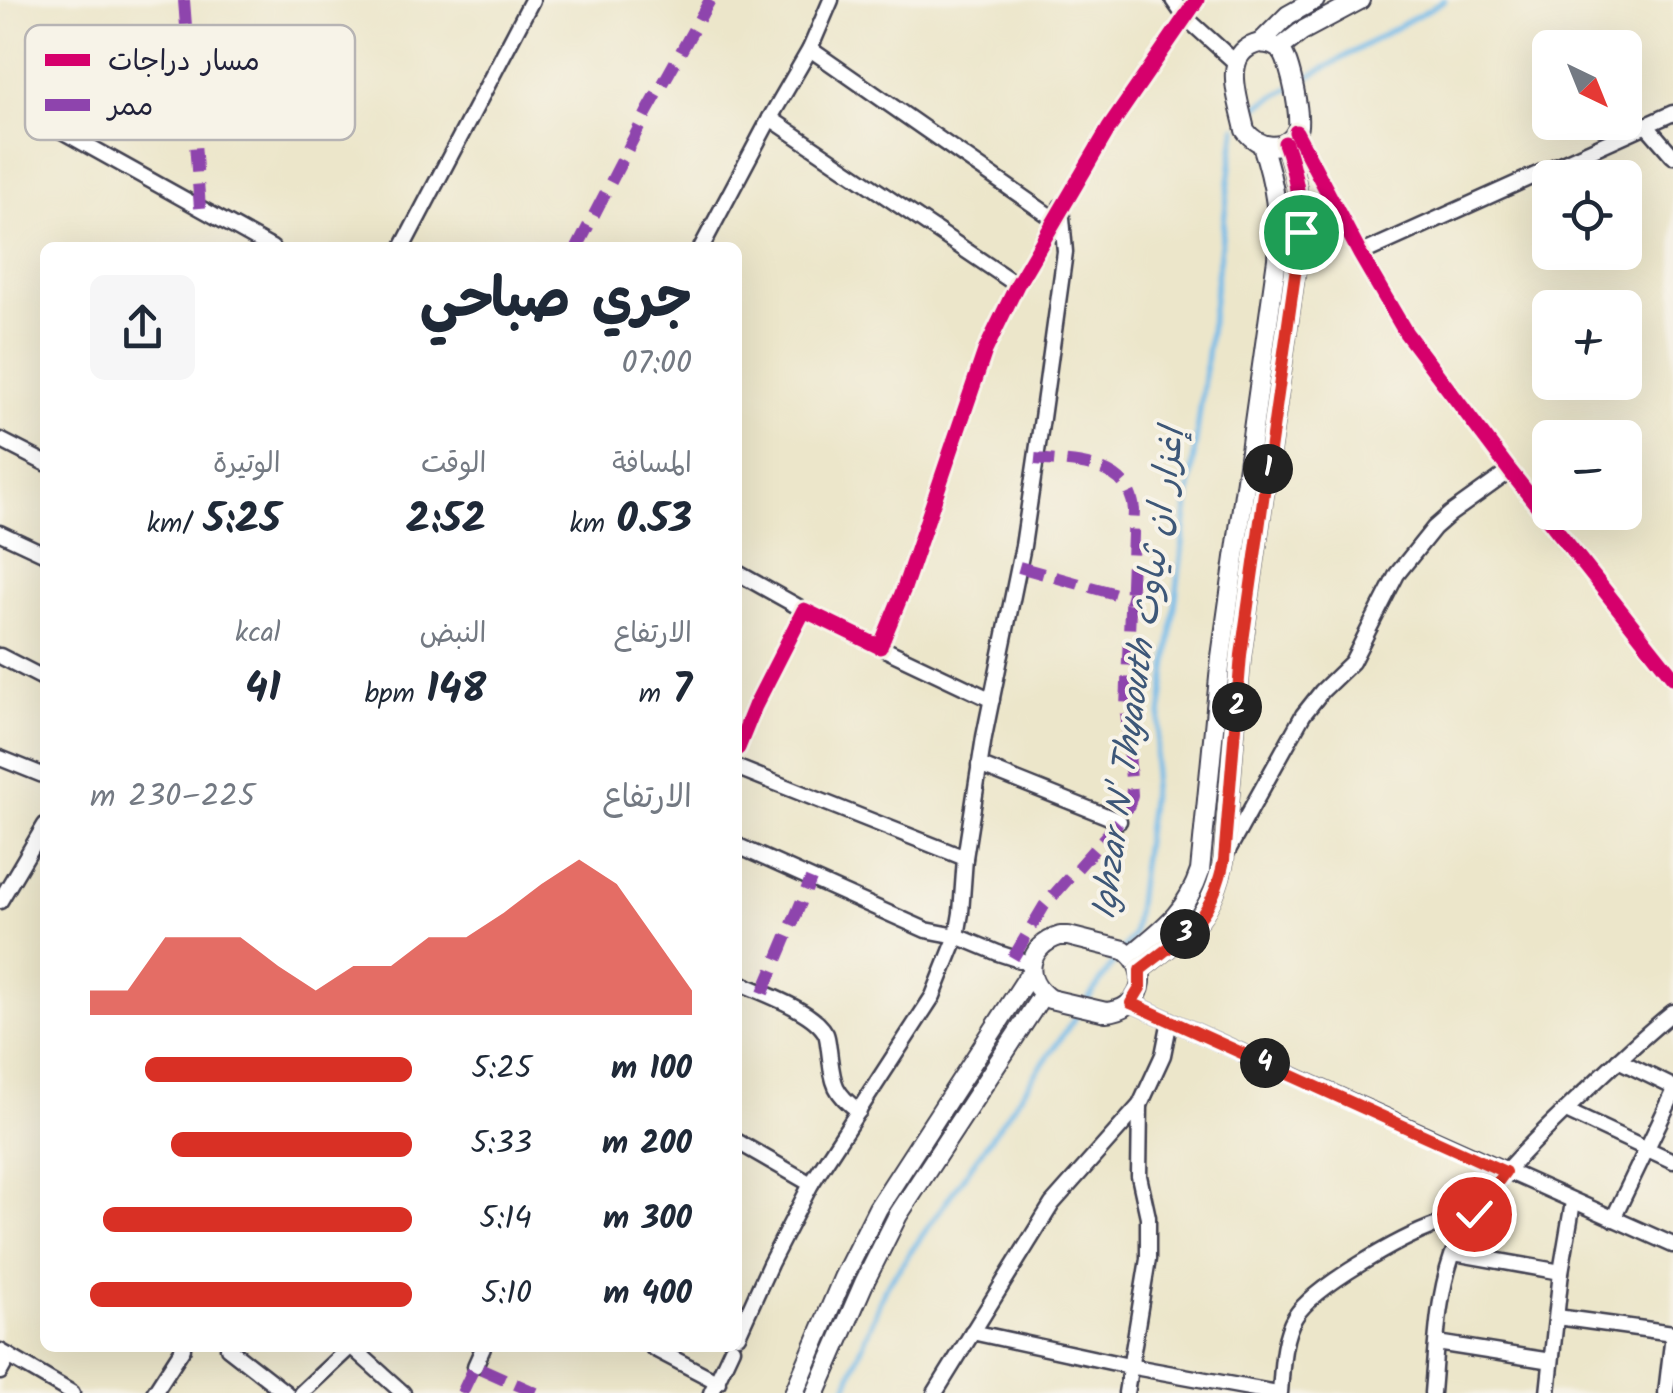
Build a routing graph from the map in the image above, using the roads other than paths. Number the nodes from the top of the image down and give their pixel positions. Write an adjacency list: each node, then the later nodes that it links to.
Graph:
1 (532, 0): 21 (street)
2 (831, 0): 9 (street)
3 (1172, 0): 7 (street)
4 (1198, 0): 7 (street)
5 (1315, 0): 8 (street)
6 (1360, 0): 10 (street)
7 (1186, 17): 11 (street); 19 (street)
8 (1260, 42): 10 (street); 11 (street)
9 (810, 49): 13 (street); 19 (street)
10 (1283, 54): 15 (street)
11 (1235, 69): 17 (street)
12 (1673, 113): 14 (street)
13 (770, 118): 22 (street); 24 (street)
14 (1646, 125): 18 (street); 23 (street)
15 (1294, 132): 17 (street); 23 (street); 48 (street)
16 (78, 140): 20 (street)
17 (1262, 145): 51 (street)
18 (1673, 156)
19 (1058, 212): 24 (street); 36 (street)
20 (261, 242)
21 (405, 242)
22 (704, 242)
23 (1360, 254): 27 (street)
24 (1016, 285): 32 (street)
25 (2, 445): 26 (street)
26 (40, 460)
27 (1510, 471): 35 (street); 48 (street)
28 (0, 533): 29 (street)
29 (40, 552)
30 (742, 576): 31 (street)
31 (804, 610): 32 (street); 37 (street)
32 (880, 647): 36 (street)
33 (0, 656): 34 (street)
34 (40, 674)
35 (1673, 677)
36 (992, 700): 39 (street)
37 (742, 738)
38 (0, 758): 41 (street)
39 (980, 765): 42 (street); 47 (street)
40 (742, 770): 47 (street)
41 (40, 774)
42 (1119, 821)
43 (40, 833): 45 (street)
44 (742, 848): 50 (street)
45 (30, 849): 46 (street); 49 (street)
46 (40, 854)
47 (965, 858): 50 (street)
48 (1224, 860): 51 (street)
49 (0, 901)
50 (957, 936): 52 (street); 61 (street)
51 (1136, 962): 52 (street); 55 (street)
52 (1032, 968): 54 (street); 98 (street)
53 (742, 984): 61 (street)
54 (1043, 994): 55 (street); 99 (street)
55 (1131, 1003): 57 (street)
56 (1673, 1012): 58 (street)
57 (1170, 1020): 60 (street); 66 (street)
58 (1618, 1060): 59 (street); 62 (street)
59 (1673, 1090): 64 (street)
60 (1140, 1104): 76 (street); 90 (street)
61 (859, 1110): 67 (street)
62 (1566, 1110): 64 (street); 66 (street)
63 (742, 1144): 67 (street)
64 (1647, 1149): 65 (street); 70 (street)
65 (1673, 1161)
66 (1505, 1172): 68 (street); 69 (street)
67 (811, 1184): 75 (street)
68 (1573, 1202): 70 (street); 73 (street)
69 (1474, 1214): 72 (street); 102 (street)
70 (1613, 1219): 71 (street)
71 (1673, 1244)
72 (1454, 1253): 73 (street); 78 (street)
73 (1562, 1272): 74 (street)
74 (1556, 1317): 77 (street); 87 (street)
75 (742, 1326)
76 (972, 1332): 90 (street); 100 (street)
77 (1673, 1334): 88 (street)
78 (1436, 1343): 87 (street); 103 (street)
79 (180, 1352): 94 (street)
80 (233, 1352): 95 (street)
81 (347, 1352): 96 (street)
82 (356, 1352): 97 (street)
83 (480, 1352): 89 (street)
84 (658, 1352): 92 (street)
85 (730, 1352): 92 (street)
86 (4, 1353): 91 (street); 93 (street)
87 (1551, 1361): 104 (street)
88 (1671, 1363): 105 (street)
89 (474, 1366)
90 (1129, 1366): 101 (street); 102 (street)
91 (0, 1372)
92 (715, 1388)
93 (72, 1393)
94 (154, 1393)
95 (286, 1393)
96 (301, 1393)
97 (403, 1393)
98 (794, 1393)
99 (816, 1393)
100 (935, 1393)
101 (1126, 1393)
102 (1278, 1393)
103 (1432, 1393)
104 (1548, 1393)
105 (1666, 1393)

